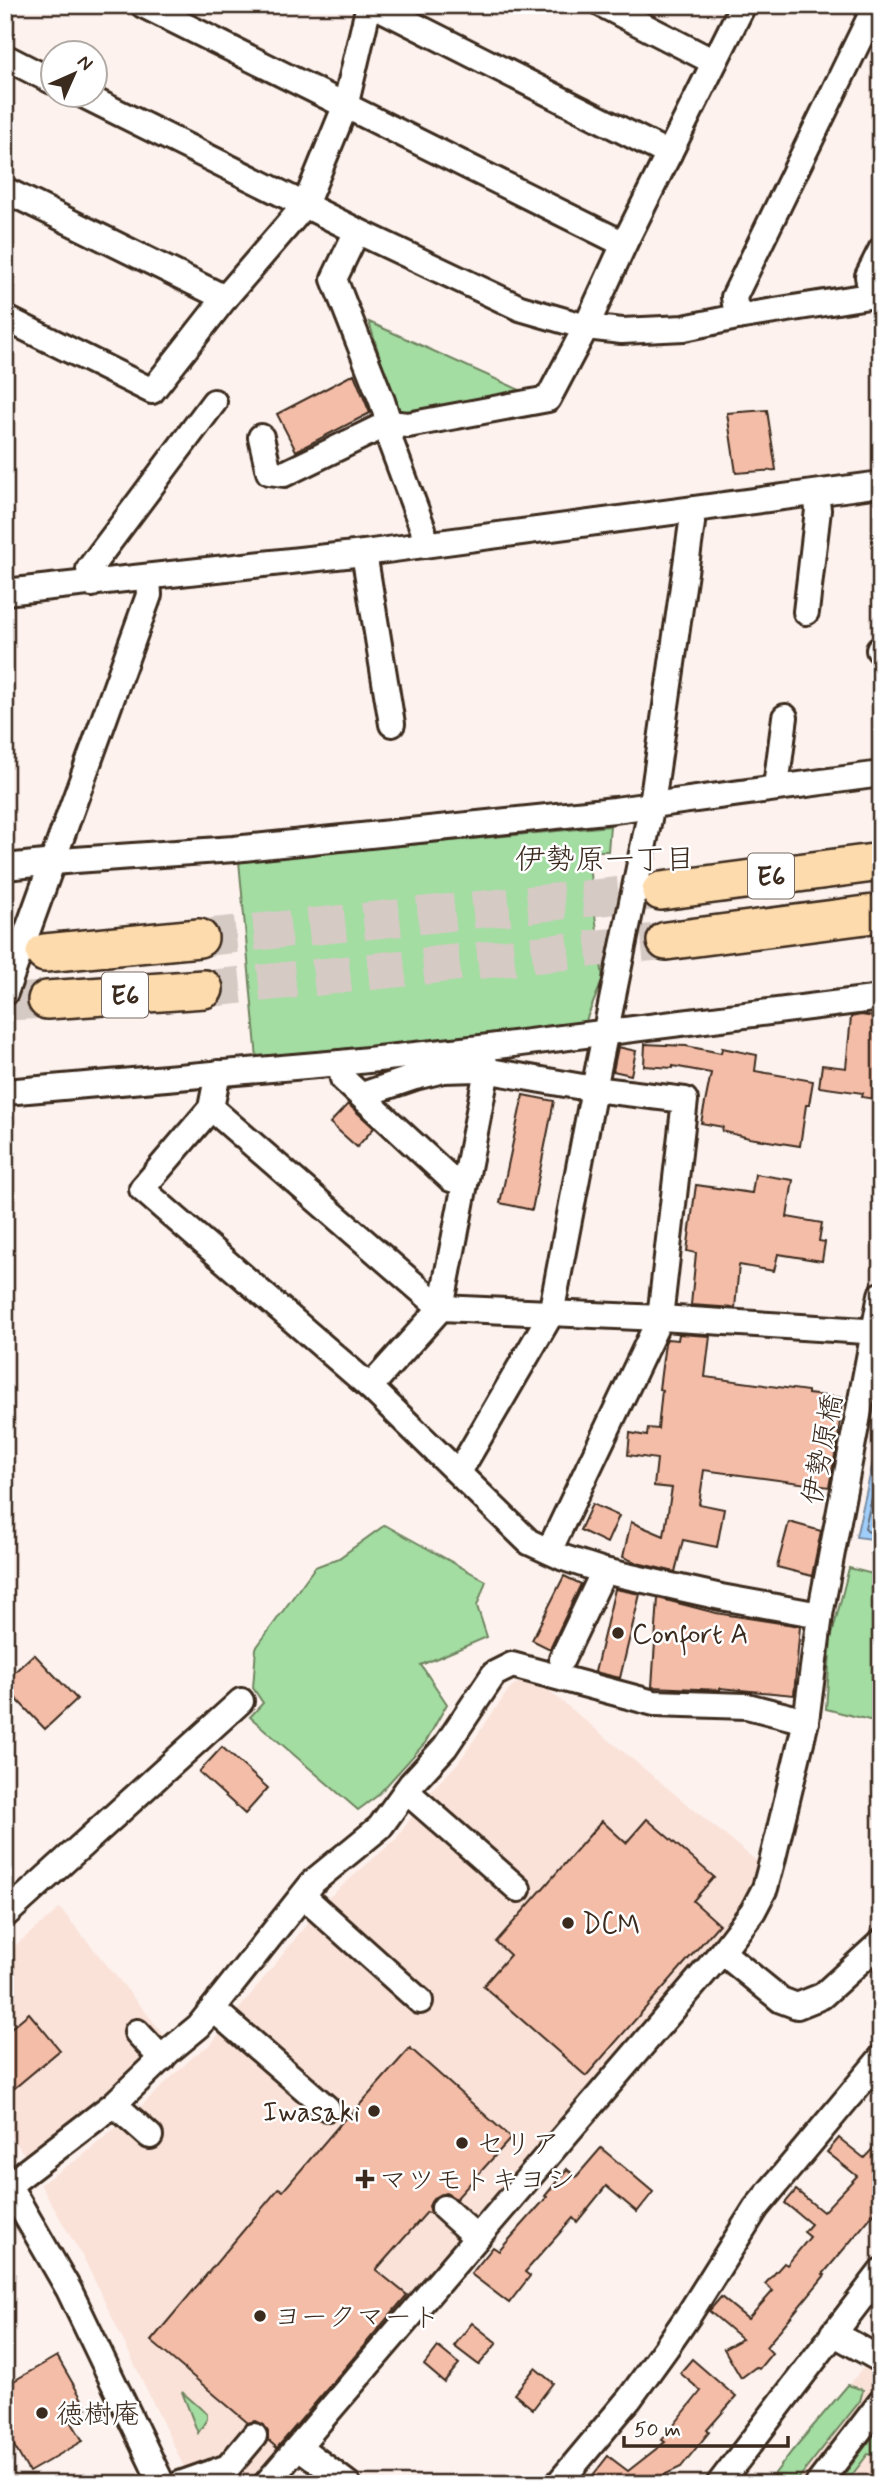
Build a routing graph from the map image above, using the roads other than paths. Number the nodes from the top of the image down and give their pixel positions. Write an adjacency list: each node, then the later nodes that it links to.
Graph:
1 (143, 5): 10 (street)
2 (371, 5): 10 (street); 11 (street)
3 (603, 5): 7 (street)
4 (876, 5): 19 (street)
5 (748, 6): 7 (street)
6 (5, 57): 8 (street)
7 (714, 62): 11 (street)
8 (38, 73)
9 (108, 107): 13 (street)
10 (345, 107): 13 (street); 15 (street)
11 (669, 154): 15 (street)
12 (5, 190): 18 (street)
13 (305, 205): 14 (street); 18 (street)
14 (357, 231): 21 (street); 23 (street)
15 (624, 244): 21 (street)
16 (881, 250): 17 (street)
17 (876, 295): 19 (street)
18 (225, 298): 20 (street)
19 (737, 317): 21 (street)
20 (5, 318)
21 (586, 327): 23 (street)
22 (214, 402): 31 (street)
23 (389, 423): 24 (street); 28 (street)
24 (261, 436)
25 (881, 484): 26 (street)
26 (816, 493): 27 (street); 33 (street)
27 (691, 510): 28 (street); 38 (street)
28 (425, 545): 29 (street)
29 (364, 553): 30 (street); 35 (street)
30 (148, 578): 31 (street); 39 (street)
31 (92, 584): 32 (street)
32 (6, 598)
33 (806, 612)
34 (785, 717): 37 (street)
35 (392, 724)
36 (881, 774): 37 (street)
37 (776, 787): 38 (street)
38 (652, 804): 39 (street); 51 (street)
39 (54, 861): 41 (street); 48 (street)
40 (881, 862): 42 (highway, E6)
41 (5, 867)
42 (661, 891)
43 (881, 913): 45 (highway, E6)
44 (199, 938): 46 (highway, E6)
45 (666, 941)
46 (45, 953)
47 (204, 989): 50 (highway, E6)
48 (5, 993)
49 (881, 998): 51 (street)
50 (47, 1000)
51 (605, 1034): 52 (street); 55 (street)
52 (484, 1059): 53 (street); 55 (street); 57 (street); 59 (street)
53 (340, 1063): 54 (street); 57 (street)
54 (218, 1073): 56 (street); 58 (street)
55 (594, 1089): 62 (street); 63 (street)
56 (5, 1092)
57 (362, 1095): 59 (street)
58 (211, 1108): 61 (street); 65 (street)
59 (466, 1183): 61 (street)
60 (881, 1295): 64 (street, 伊勢原橋)
61 (442, 1308): 62 (street); 65 (street)
62 (551, 1314): 63 (street); 66 (street)
63 (660, 1318): 64 (street); 67 (street)
64 (877, 1331): 69 (street, 伊勢原橋)
65 (370, 1387): 66 (street)
66 (459, 1472): 67 (street)
67 (549, 1551): 68 (street)
68 (604, 1571): 69 (street); 70 (street)
69 (820, 1615): 72 (street, 伊勢原橋)
70 (562, 1658)
71 (242, 1701): 76 (street)
72 (806, 1721): 73 (street); 78 (street, 伊勢原橋)
73 (406, 1791): 74 (street); 75 (street)
74 (518, 1889)
75 (303, 1896): 79 (street); 80 (street)
76 (5, 1915)
77 (881, 1942): 78 (street)
78 (722, 1952): 89 (street, 伊勢原橋)
79 (420, 2001)
80 (213, 2009): 82 (street); 85 (street)
81 (138, 2032): 82 (street)
82 (162, 2059): 84 (street)
83 (878, 2069): 100 (street)
84 (114, 2104): 86 (street); 87 (street)
85 (327, 2108)
86 (149, 2136)
87 (7, 2184): 96 (street)
88 (438, 2214): 89 (street)
89 (471, 2243): 95 (street, 伊勢原橋)
90 (881, 2272): 91 (street)
91 (833, 2333): 92 (street); 101 (street)
92 (881, 2360)
93 (881, 2402): 102 (street)
94 (254, 2436): 97 (street)
95 (299, 2447): 98 (street, 伊勢原橋); 99 (street)
96 (162, 2484)
97 (180, 2484)
98 (266, 2484)
99 (348, 2484)
100 (558, 2484)
101 (719, 2484)
102 (818, 2484)

